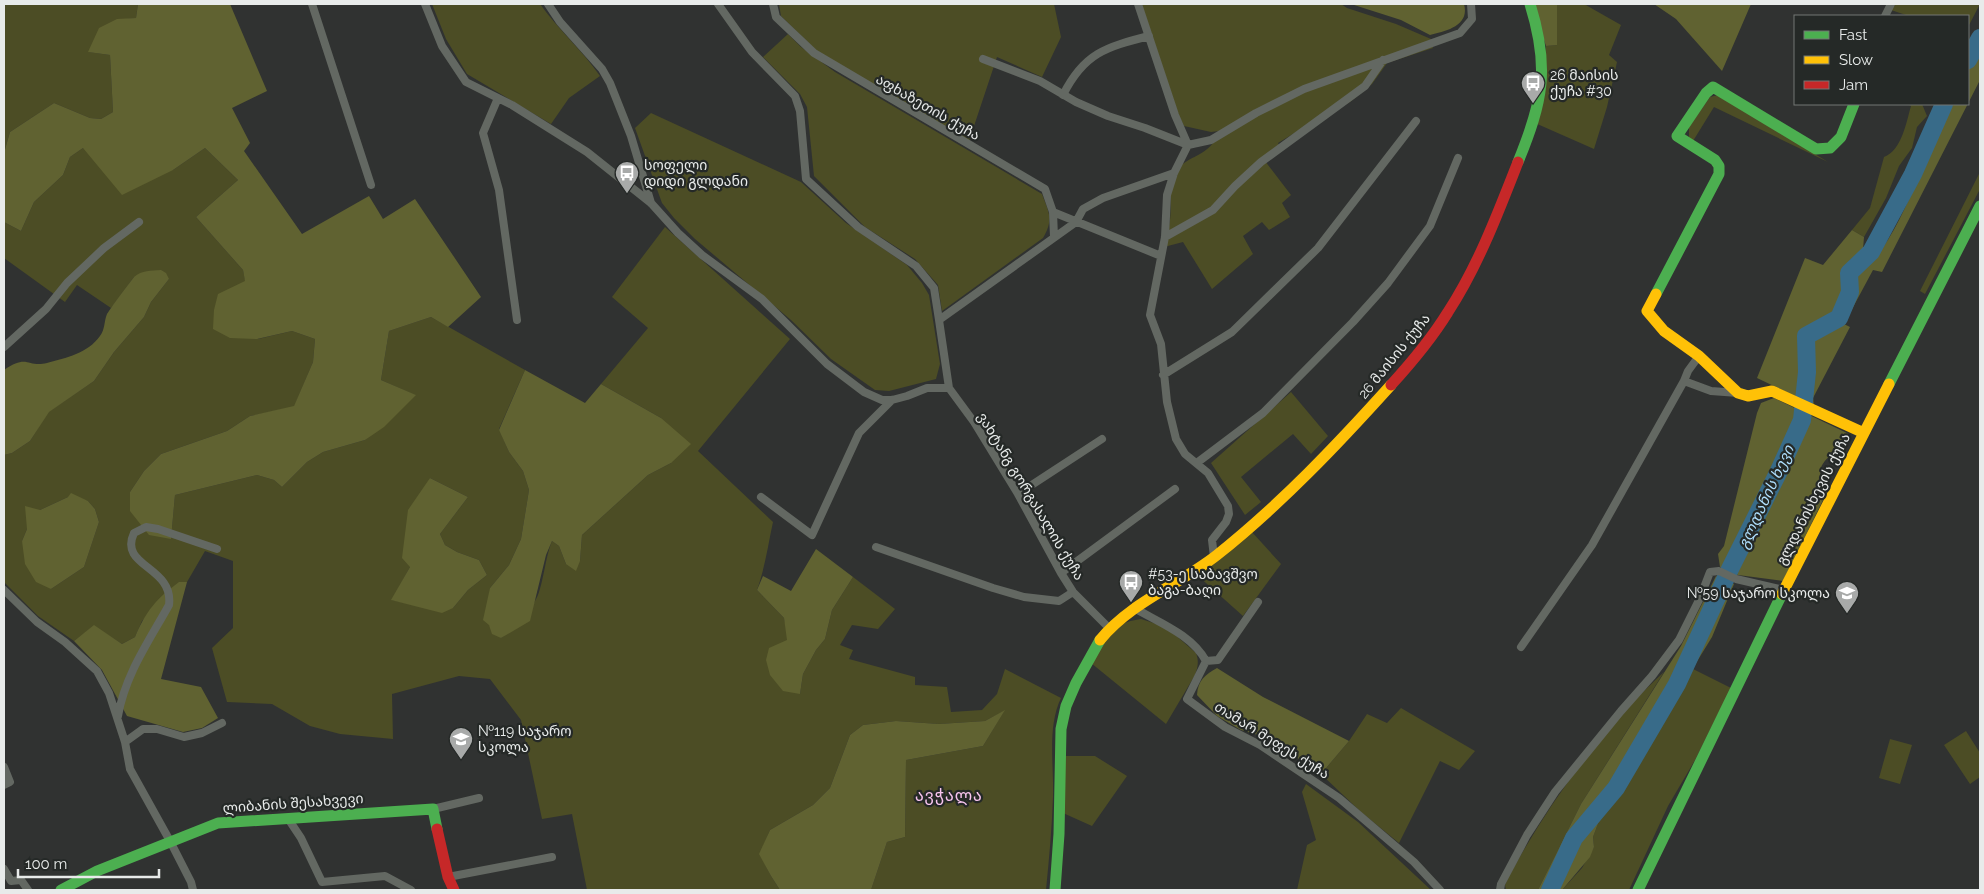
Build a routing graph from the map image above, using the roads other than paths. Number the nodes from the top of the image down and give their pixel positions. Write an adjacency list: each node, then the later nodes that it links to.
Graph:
1 (312, 4): 19 (street)
2 (425, 4): 13 (street)
3 (548, 4): 20 (street)
4 (718, 4): 29 (street, ვახტანგ გორგასალის ქუჩა)
5 (773, 4): 22 (street, აფხაზეთის ქუჩა)
6 (1138, 4): 9 (street)
7 (1471, 4): 11 (street)
8 (1530, 4): 45 (street, 26 მაისის ქუჩა)
9 (1149, 36): 12 (street); 16 (street)
10 (984, 59): 12 (street)
11 (1384, 60): 16 (street); 26 (street)
12 (1064, 95): 16 (street)
13 (498, 98): 20 (street); 28 (street)
14 (1854, 105): 31 (street)
15 (1416, 122): 32 (street)
16 (1188, 145): 18 (street)
17 (1458, 158): 39 (street)
18 (1174, 173): 24 (street); 26 (street)
19 (372, 185)
20 (651, 203): 36 (street)
21 (1980, 206): 37 (street, გლდანისხევის ქუჩა)
22 (1053, 212): 24 (street); 25 (street, აფხაზეთის ქუჩა)
23 (139, 222): 30 (street)
24 (1076, 222): 25 (street); 27 (street)
25 (1054, 237): 29 (street)
26 (1166, 237): 27 (street)
27 (1161, 256): 32 (street)
28 (517, 320)
29 (939, 320): 34 (street, ვახტანგ გორგასალის ქუჩა)
30 (4, 347)
31 (1699, 356): 33 (street); 35 (street)
32 (1163, 375): 39 (street)
33 (1684, 382): 35 (street); 53 (street)
34 (949, 388): 36 (street); 41 (street, ვახტანგ გორგასალის ქუჩა)
35 (1738, 393): 37 (street)
36 (892, 400): 42 (street)
37 (1864, 433): 48 (street, გლდანისხევის ქუჩა)
38 (1102, 439): 41 (street)
39 (1198, 462): 45 (street)
40 (1175, 489): 46 (street)
41 (1018, 494): 46 (street, ვახტანგ გორგასალის ქუჩა)
42 (761, 497)
43 (876, 547): 49 (street)
44 (217, 549): 55 (street)
45 (1214, 556): 51 (street, 26 მაისის ქუჩა)
46 (1061, 573): 49 (street, ვახტანგ გორგასალის ქუჩა)
47 (4, 590): 55 (street)
48 (1784, 590): 74 (street); 75 (street, გლდანისხევის ქუჩა)
49 (1074, 592): 52 (street, ვახტანგ გორგასალის ქუჩა)
50 (1258, 602): 54 (street)
51 (1136, 608): 52 (street, 26 მაისის ქუჩა); 54 (street)
52 (1109, 628): 72 (street)
53 (1521, 647)
54 (1206, 660): 73 (street, თამარ მეფეს ქუჩა)
55 (117, 719): 57 (street)
56 (222, 723): 57 (street)
57 (125, 742): 63 (street)
58 (4, 767): 59 (street)
59 (4, 785)
60 (479, 798): 61 (street, ლიბანის შესახვევი)
61 (433, 809): 62 (street, ლიბანის შესახვევი); 66 (street)
62 (290, 820): 63 (street, ლიბანის შესახვევი); 70 (street)
63 (170, 841): 68 (street, ლიბანის შესახვევი); 69 (street)
64 (552, 857): 66 (street)
65 (4, 870): 67 (street)
66 (448, 877): 71 (street)
67 (28, 890)
68 (61, 890)
69 (192, 890)
70 (411, 890)
71 (454, 890)
72 (1054, 890)
73 (1440, 890)
74 (1500, 890)
75 (1638, 890)

